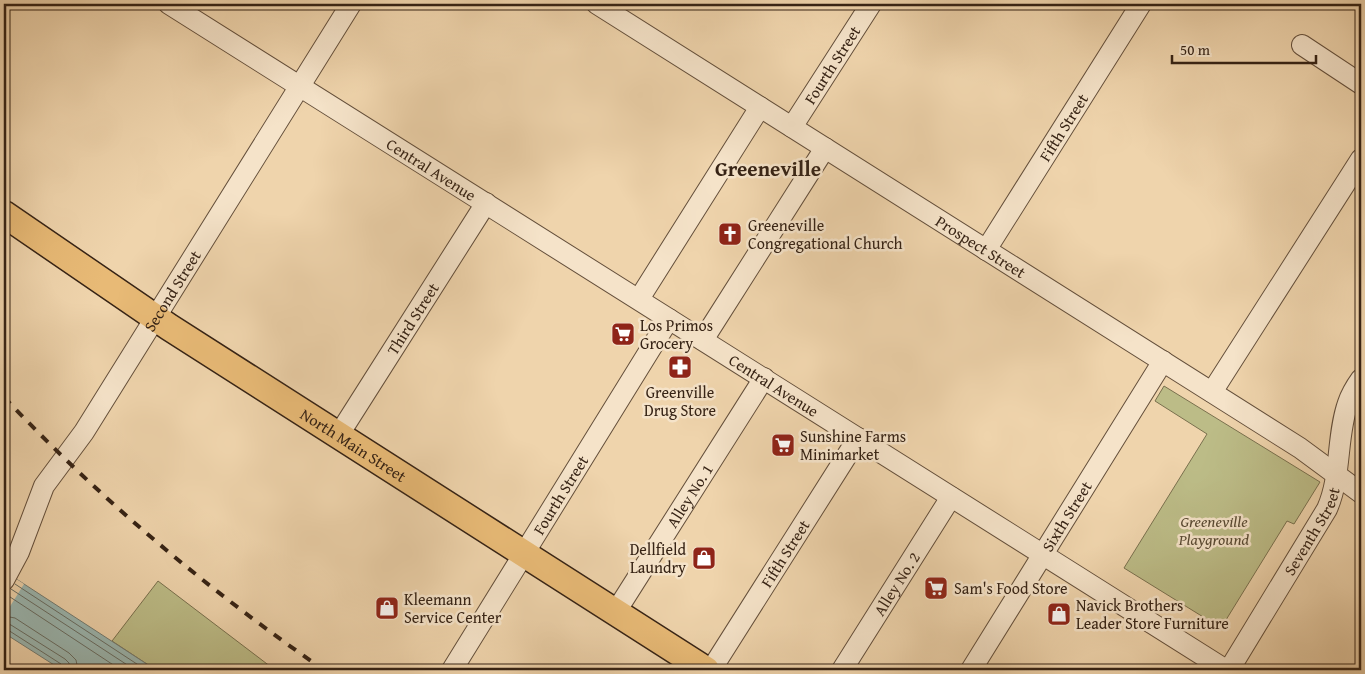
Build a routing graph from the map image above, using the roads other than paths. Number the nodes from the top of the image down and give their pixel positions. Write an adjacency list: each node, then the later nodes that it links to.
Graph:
1 (170, 4): 8 (street, Central Avenue)
2 (351, 4): 8 (street, Second Street)
3 (597, 4): 9 (street, Prospect Street)
4 (871, 4): 10 (street, Fourth Street)
5 (1141, 4): 15 (street, Fifth Street)
6 (1302, 45): 7 (street)
7 (1361, 84)
8 (299, 86): 13 (street, Central Avenue); 17 (street, Second Street)
9 (760, 107): 10 (street, Prospect Street); 16 (street)
10 (792, 127): 11 (street, Prospect Street)
11 (825, 148): 15 (street, Prospect Street); 19 (street)
12 (1361, 159): 23 (street)
13 (486, 203): 16 (street, Central Avenue); 24 (street, Third Street)
14 (4, 214): 17 (main road, North Main Street)
15 (986, 250): 20 (street, Prospect Street)
16 (639, 300): 18 (street, Central Avenue)
17 (155, 318): 24 (main road, North Main Street); 31 (street, Second Street)
18 (669, 318): 19 (street, Central Avenue); 29 (street, Fourth Street)
19 (702, 340): 21 (street, Central Avenue)
20 (1163, 362): 23 (street, Prospect Street); 30 (street, Sixth Street)
21 (764, 378): 25 (street, Central Avenue); 32 (street, Alley No. 1)
22 (1361, 379): 26 (street, Seventh Street)
23 (1212, 392): 26 (street, Prospect Street)
24 (338, 436): 29 (main road, North Main Street)
25 (858, 438): 28 (street, Central Avenue); 35 (street, Fifth Street)
26 (1337, 475): 27 (street, Prospect Street); 38 (street, Seventh Street)
27 (1361, 493)
28 (951, 497): 30 (street, Central Avenue); 36 (street, Alley No. 2)
29 (524, 554): 32 (main road, North Main Street); 33 (street, Fourth Street)
30 (1043, 554): 37 (street, Sixth Street); 38 (street, Central Avenue)
31 (6, 577)
32 (615, 612): 34 (main road, North Main Street)
33 (452, 670)
34 (706, 670)
35 (711, 670)
36 (842, 670)
37 (971, 670)
38 (1228, 670)

